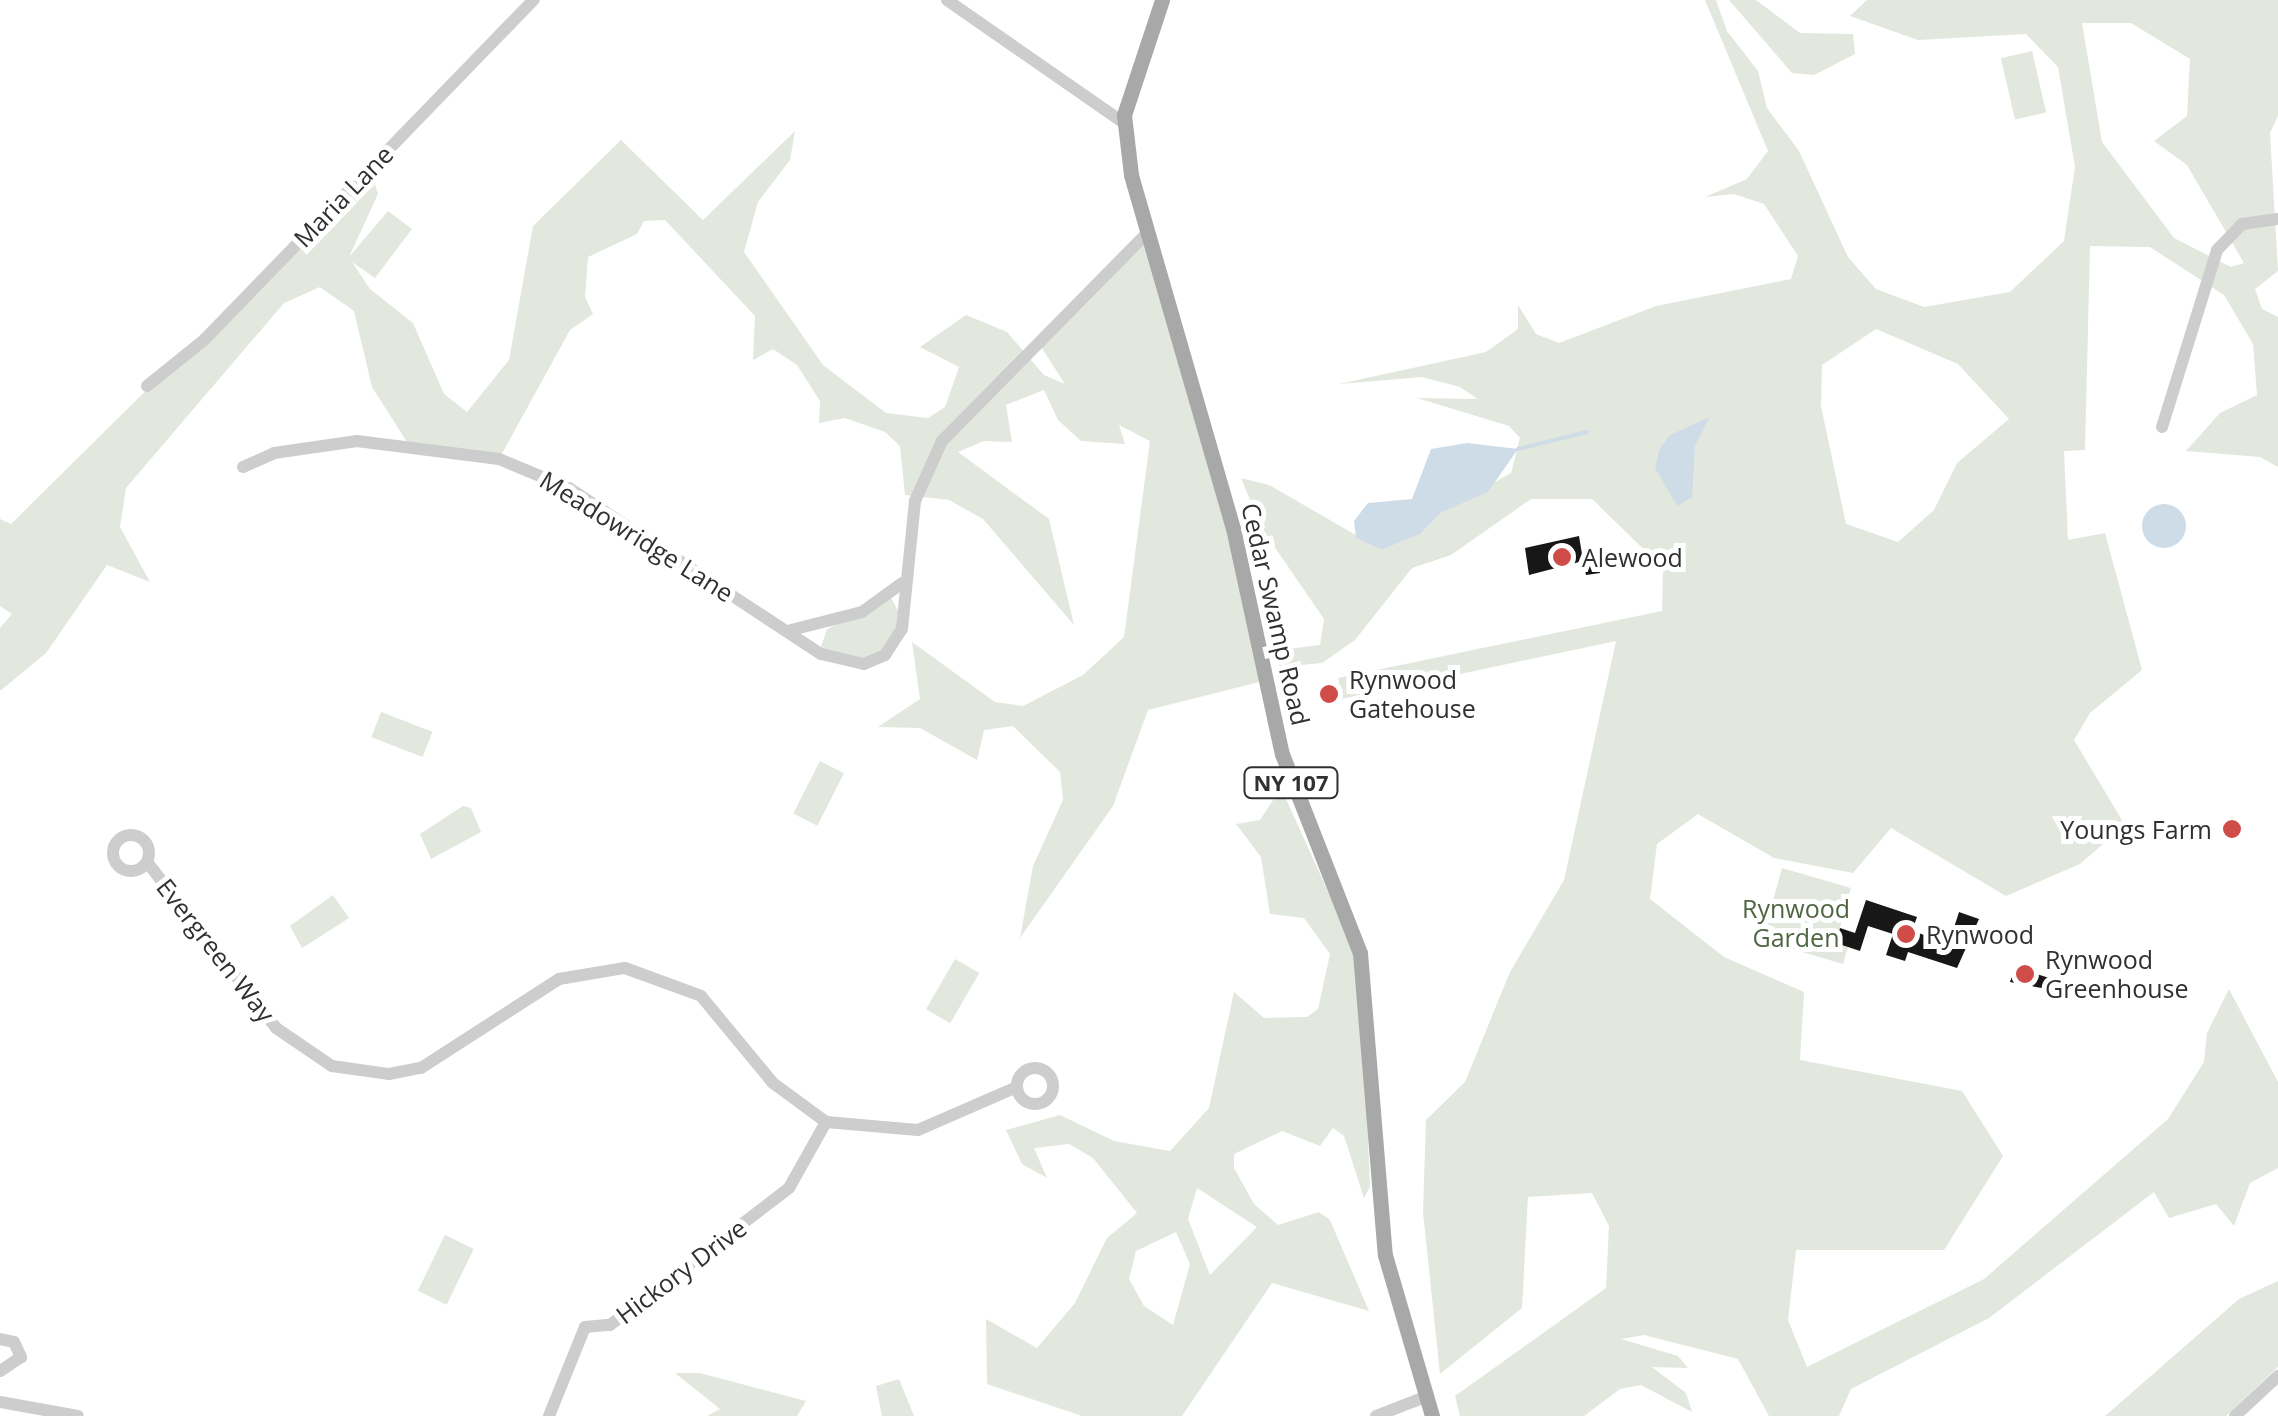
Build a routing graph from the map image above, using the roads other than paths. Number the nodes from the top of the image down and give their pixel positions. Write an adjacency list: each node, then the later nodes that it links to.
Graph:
1 (534, 0): 7 (street, Maria Lane)
2 (947, 0): 4 (street)
3 (1162, 0): 4 (main road, Cedar Swamp Road / NY 107)
4 (1124, 123): 6 (main road, Cedar Swamp Road / NY 107)
5 (2278, 219): 8 (street)
6 (1147, 233): 10 (street, Meadowridge Lane); 18 (main road, Cedar Swamp Road / NY 107)
7 (147, 386)
8 (2162, 427)
9 (243, 468): 11 (street, Meadowridge Lane)
10 (902, 583): 11 (street); 11 (street, Meadowridge Lane)
11 (791, 630)
12 (147, 862): 14 (street, Evergreen Way)
13 (1017, 1087): 14 (street)
14 (826, 1122): 21 (street, Hickory Drive)
15 (0, 1339): 16 (street)
16 (3, 1372): 19 (street)
17 (2278, 1376): 24 (street)
18 (1425, 1397): 22 (street); 23 (main road, Cedar Swamp Road / NY 107)
19 (4, 1401): 20 (street)
20 (78, 1416)
21 (549, 1416)
22 (1376, 1416)
23 (1432, 1416)
24 (2234, 1416)

